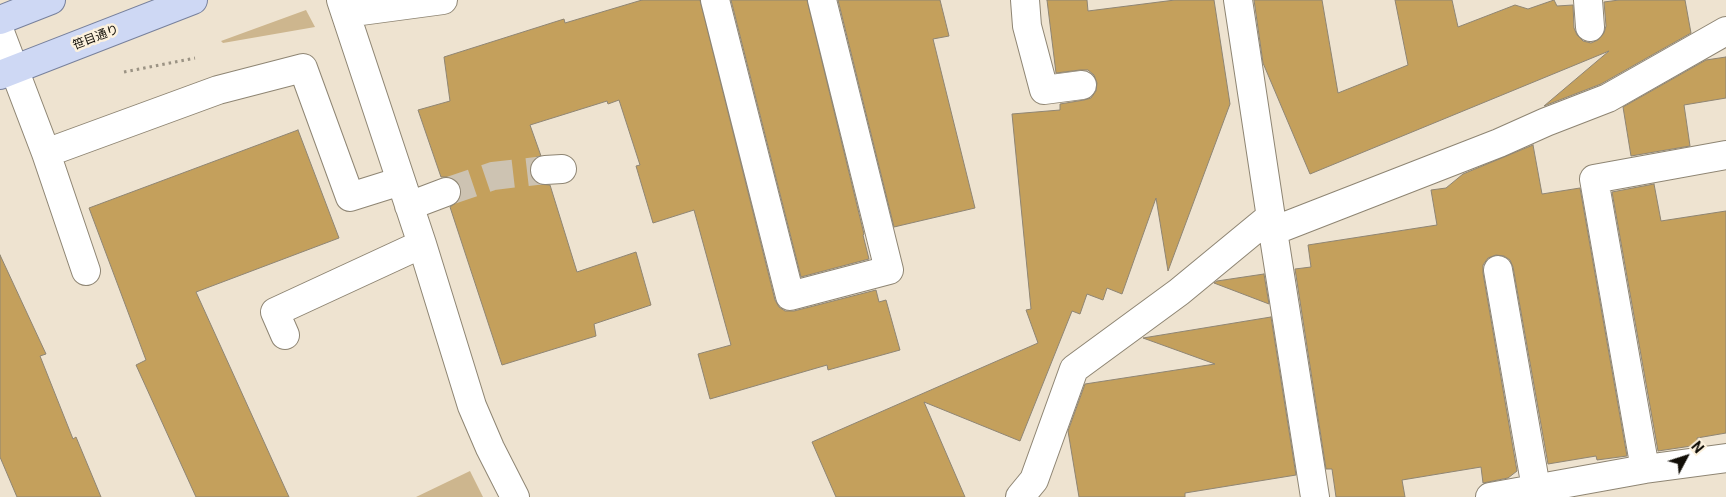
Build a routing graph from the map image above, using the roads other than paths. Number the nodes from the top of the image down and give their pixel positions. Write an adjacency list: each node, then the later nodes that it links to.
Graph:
1 (51, 0): 10 (main road)
2 (193, 0): 14 (main road, 笹目通り)
3 (443, 0): 9 (street)
4 (715, 0): 5 (street)
5 (822, 0)
6 (1025, 0): 15 (street)
7 (1238, 0): 20 (street)
8 (1588, 0): 11 (street)
9 (344, 6): 19 (street)
10 (0, 20)
11 (1590, 27)
12 (1726, 31): 20 (street)
13 (0, 32): 14 (street)
14 (7, 73): 16 (street)
15 (1082, 85)
16 (46, 153): 19 (street); 22 (street)
17 (1726, 155): 26 (street)
18 (446, 192): 19 (street)
19 (405, 193): 21 (street)
20 (1272, 224): 29 (street); 30 (street)
21 (422, 244): 24 (street); 28 (street)
22 (86, 270)
23 (1498, 270): 27 (street)
24 (285, 335)
25 (1726, 458): 26 (street)
26 (1645, 469): 27 (street)
27 (1536, 488): 31 (street)
28 (514, 497)
29 (1020, 497)
30 (1315, 497)
31 (1490, 497)

